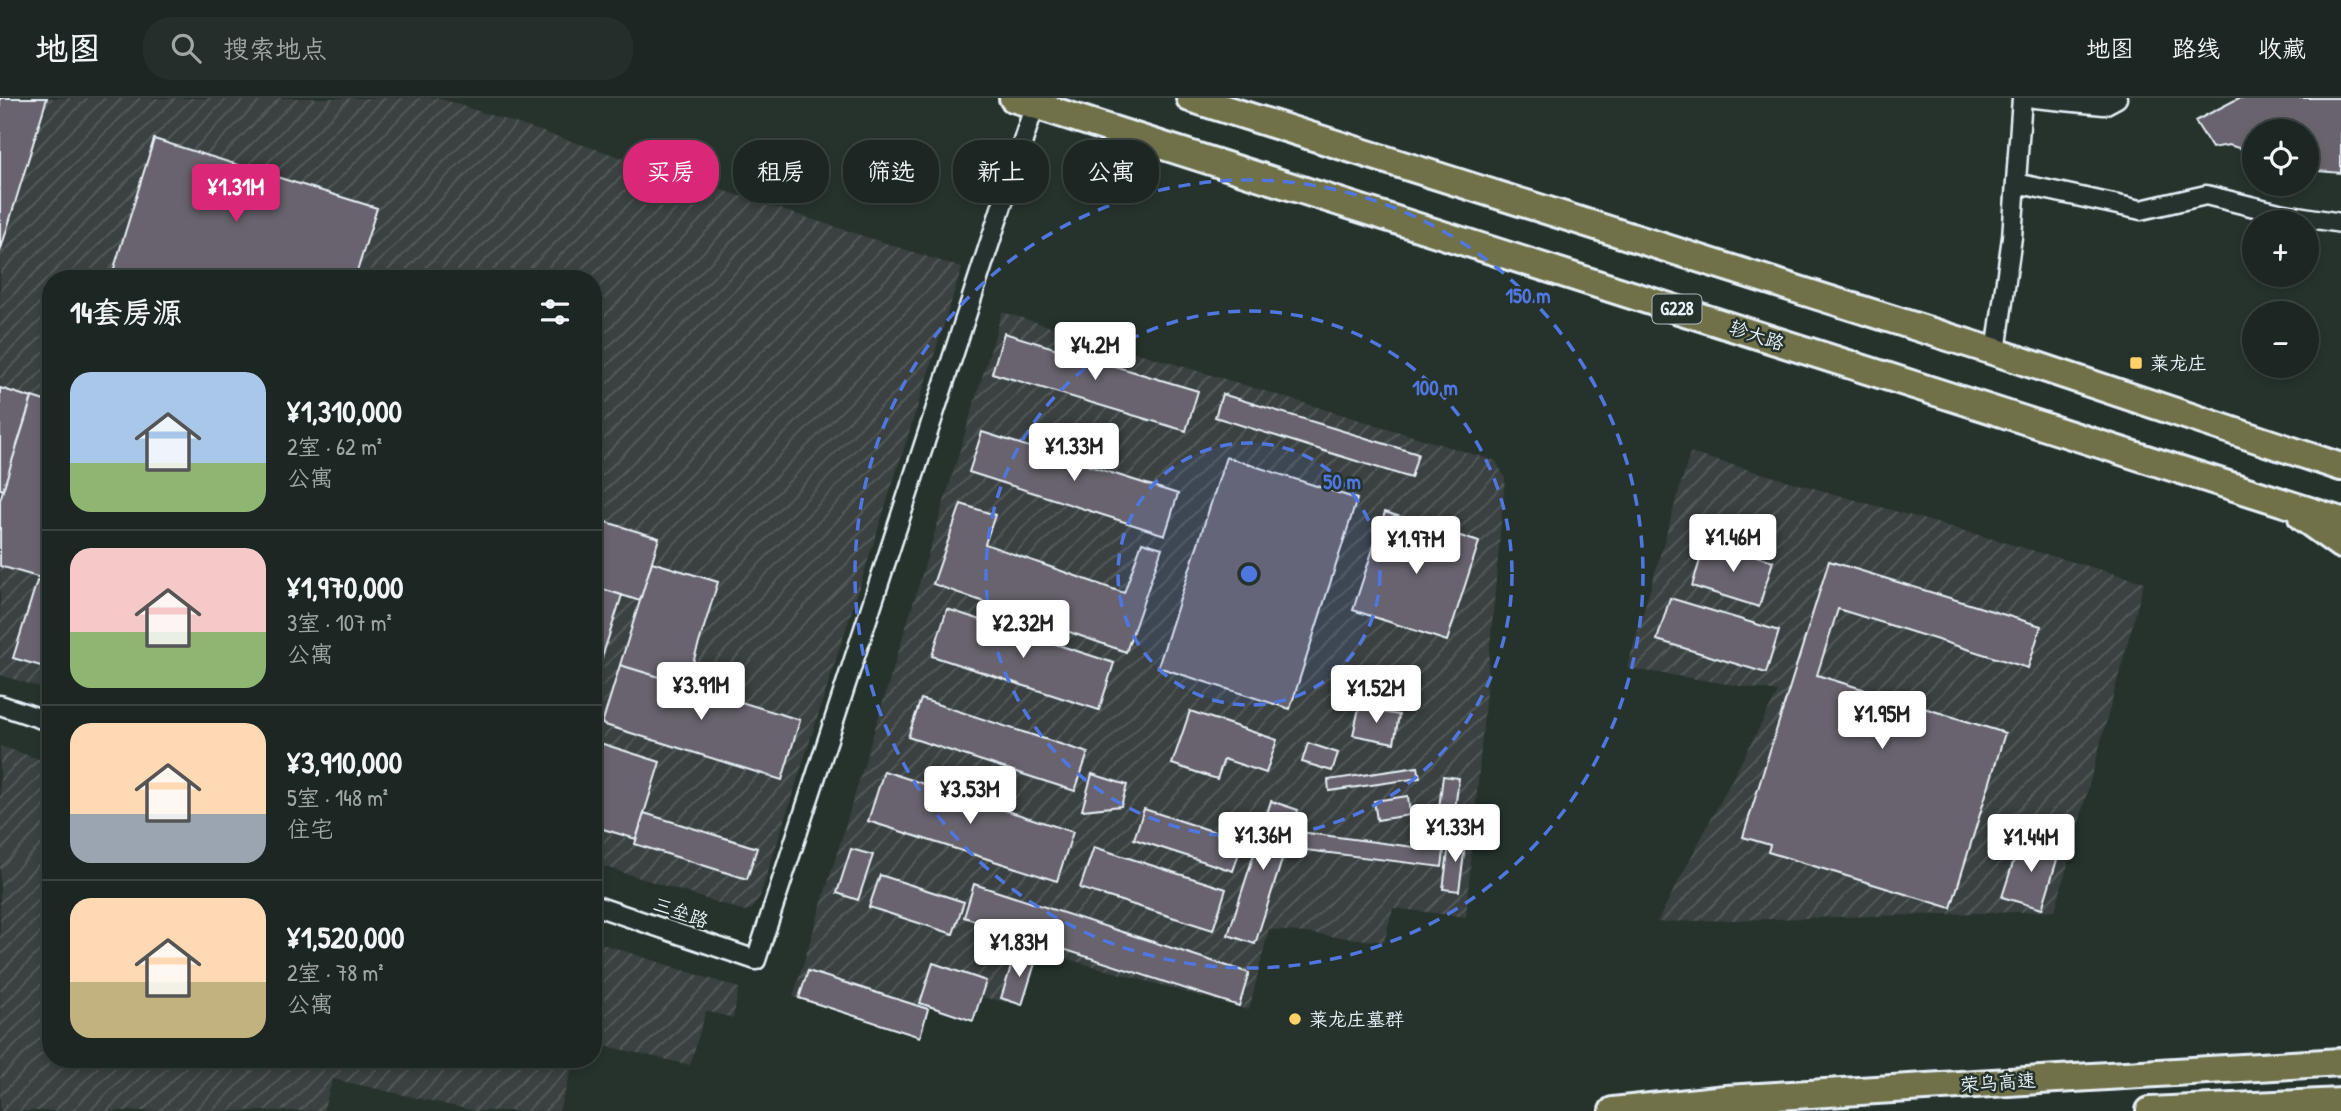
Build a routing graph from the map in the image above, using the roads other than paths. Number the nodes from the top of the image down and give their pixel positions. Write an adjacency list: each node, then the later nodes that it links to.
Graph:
1 (1190, 98): 8 (highway)
2 (2022, 98): 6 (street)
3 (2034, 98): 4 (street)
4 (2117, 98)
5 (1028, 100): 10 (highway, 轸大路 / G228); 15 (street, 三垒路)
6 (2016, 183): 7 (street); 8 (street)
7 (2341, 223)
8 (1996, 352): 9 (highway)
9 (2341, 467)
10 (2273, 499): 11 (highway, 轸大路 / G228); 12 (highway)
11 (2341, 520)
12 (2341, 545)
13 (0, 705): 14 (street)
14 (42, 719)
15 (602, 908)
16 (2341, 1062): 18 (highway, 荣乌高速)
17 (2341, 1102): 19 (highway)
18 (1613, 1111)
19 (2150, 1111)

